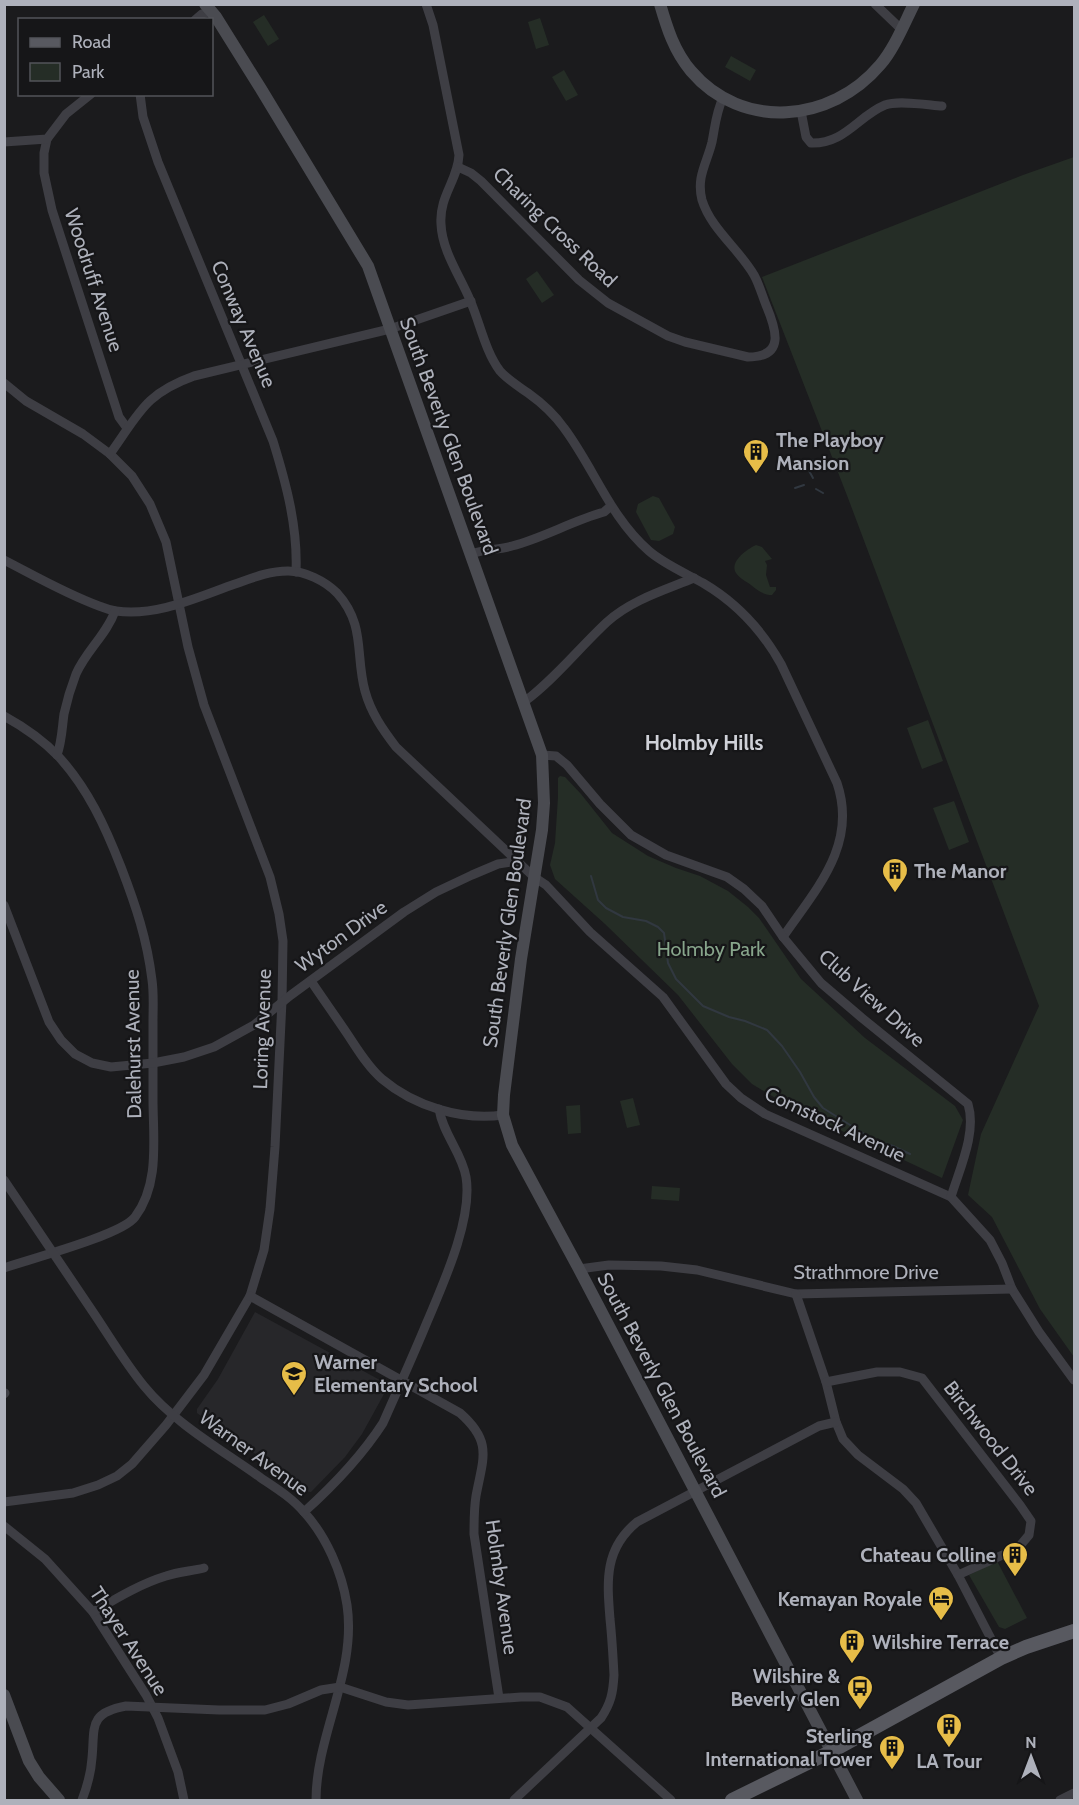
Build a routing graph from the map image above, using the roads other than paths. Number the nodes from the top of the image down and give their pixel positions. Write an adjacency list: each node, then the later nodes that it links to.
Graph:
1 (426, 4): 14 (street)
2 (660, 4): 9 (main road)
3 (875, 4): 6 (street)
4 (914, 4): 6 (main road)
5 (208, 8): 16 (main road, South Beverly Glen Boulevard)
6 (902, 29): 11 (main road)
7 (88, 96): 12 (street)
8 (140, 96): 17 (street, Conway Avenue)
9 (723, 98): 11 (main road); 14 (street, Charing Cross Road)
10 (942, 106): 11 (street)
11 (801, 111)
12 (47, 139): 13 (street); 19 (street, Woodruff Avenue)
13 (4, 142)
14 (458, 167): 15 (street)
15 (471, 301): 16 (street); 21 (street)
16 (390, 329): 17 (street); 22 (main road, South Beverly Glen Boulevard)
17 (242, 365): 19 (street); 24 (street, Conway Avenue)
18 (4, 383): 20 (street)
19 (127, 428): 20 (street)
20 (110, 454): 26 (street, Loring Avenue)
21 (611, 506): 22 (street); 25 (street)
22 (471, 554): 28 (main road, South Beverly Glen Boulevard)
23 (4, 560): 27 (street, Comstock Avenue)
24 (296, 572): 26 (street, Comstock Avenue); 32 (street, Comstock Avenue)
25 (694, 578): 28 (street); 35 (street)
26 (179, 603): 27 (street, Comstock Avenue); 37 (street, Loring Avenue)
27 (115, 611): 30 (street)
28 (524, 702): 31 (main road, South Beverly Glen Boulevard)
29 (4, 716): 30 (street, Dalehurst Avenue)
30 (57, 755): 38 (street, Dalehurst Avenue)
31 (542, 755): 33 (main road, South Beverly Glen Boulevard); 35 (street, Club View Drive)
32 (518, 861): 33 (street, Comstock Avenue); 36 (street, Wyton Drive)
33 (534, 877): 40 (main road, South Beverly Glen Boulevard); 42 (street, Comstock Avenue)
34 (4, 904): 38 (street, Wyton Drive)
35 (783, 937): 42 (street, Club View Drive)
36 (311, 981): 37 (street, Wyton Drive); 39 (street)
37 (282, 1001): 38 (street, Wyton Drive); 48 (street, Loring Avenue)
38 (153, 1063): 43 (street, Dalehurst Avenue)
39 (439, 1109): 40 (street); 49 (street)
40 (503, 1115): 45 (main road, South Beverly Glen Boulevard)
41 (4, 1180): 43 (street, Warner Avenue)
42 (951, 1197): 46 (street, Comstock Avenue)
43 (52, 1252): 44 (street); 52 (street, Warner Avenue)
44 (4, 1268)
45 (579, 1269): 47 (street, Strathmore Drive); 54 (main road, South Beverly Glen Boulevard)
46 (1012, 1289): 47 (street, Strathmore Drive); 50 (street, Comstock Avenue)
47 (796, 1294): 51 (street)
48 (250, 1296): 49 (street, Holmby Avenue); 52 (street, Loring Avenue)
49 (402, 1380): 56 (street); 65 (street, Holmby Avenue)
50 (1074, 1380)
51 (826, 1382): 53 (street); 59 (street, Birchwood Drive)
52 (173, 1415): 55 (street, Loring Avenue); 56 (street, Warner Avenue)
53 (836, 1422): 54 (street); 59 (street)
54 (695, 1491): 67 (street); 68 (main road, South Beverly Glen Boulevard)
55 (4, 1502)
56 (304, 1512): 63 (street, Warner Avenue)
57 (4, 1526): 60 (street, Thayer Avenue)
58 (204, 1568): 60 (street)
59 (958, 1575): 62 (street)
60 (93, 1612): 66 (street, Thayer Avenue)
61 (1074, 1631): 62 (main road)
62 (1000, 1658): 68 (main road)
63 (340, 1688): 65 (street); 66 (street); 73 (street, Warner Avenue)
64 (4, 1695): 70 (main road)
65 (499, 1698): 67 (street)
66 (152, 1708): 71 (street); 72 (street, Thayer Avenue)
67 (591, 1728): 74 (street); 75 (street)
68 (832, 1751): 76 (main road); 77 (main road, South Beverly Glen Boulevard)
69 (1072, 1796): 78 (street)
70 (59, 1800)
71 (82, 1800)
72 (184, 1800)
73 (316, 1800)
74 (514, 1800)
75 (671, 1800)
76 (732, 1800)
77 (857, 1800)
78 (1060, 1800)

